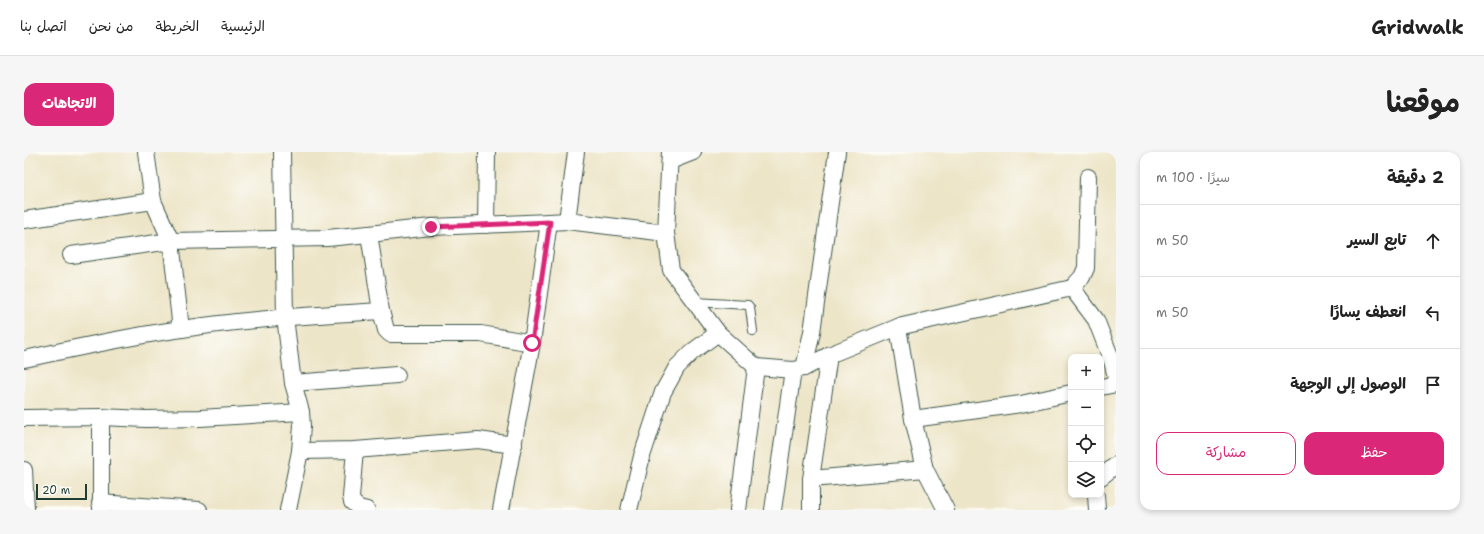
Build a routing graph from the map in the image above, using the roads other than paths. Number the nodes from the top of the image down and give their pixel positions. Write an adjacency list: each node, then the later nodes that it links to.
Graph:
1 (146, 152): 9 (street)
2 (282, 152): 16 (street)
3 (487, 152): 13 (street)
4 (576, 152): 11 (street)
5 (693, 152): 7 (street)
6 (837, 152): 31 (street)
7 (670, 157): 14 (street)
8 (1088, 177): 19 (street)
9 (153, 201): 10 (street); 17 (street)
10 (24, 220)
11 (567, 221): 12 (street); 14 (street)
12 (550, 222): 13 (street); 27 (street)
13 (486, 225): 15 (street)
14 (666, 233): 20 (street)
15 (370, 234): 16 (street); 21 (street)
16 (283, 240): 17 (street); 22 (street)
17 (171, 241): 18 (street); 24 (street)
18 (71, 255)
19 (1072, 288): 23 (street); 33 (street)
20 (694, 302): 25 (lane); 26 (street)
21 (381, 311): 22 (street); 27 (street)
22 (285, 317): 24 (street); 34 (street)
23 (898, 327): 28 (street); 41 (street)
24 (181, 329): 29 (street)
25 (753, 331)
26 (718, 333): 30 (street); 57 (street)
27 (532, 343): 42 (street)
28 (829, 355): 31 (street); 49 (street)
29 (24, 360)
30 (756, 367): 31 (street); 58 (street)
31 (799, 369): 59 (street)
32 (397, 376): 34 (street)
33 (1116, 377)
34 (293, 383): 38 (street)
35 (1116, 384): 36 (street)
36 (1104, 386)
37 (1068, 395): 41 (street)
38 (301, 412): 39 (street); 44 (street)
39 (101, 416): 40 (street); 51 (street)
40 (24, 418)
41 (913, 419): 46 (street)
42 (514, 445): 43 (street); 56 (street)
43 (355, 450): 44 (street); 55 (street)
44 (300, 451): 54 (street)
45 (1116, 465): 48 (street)
46 (925, 468): 49 (street); 61 (street)
47 (24, 470): 52 (street)
48 (1104, 475)
49 (811, 480): 60 (street)
50 (1096, 498): 62 (street)
51 (100, 507): 53 (street)
52 (26, 510)
53 (199, 510)
54 (288, 510)
55 (367, 510)
56 (501, 510)
57 (629, 510)
58 (738, 510)
59 (773, 510)
60 (811, 510)
61 (946, 510)
62 (1097, 510)

